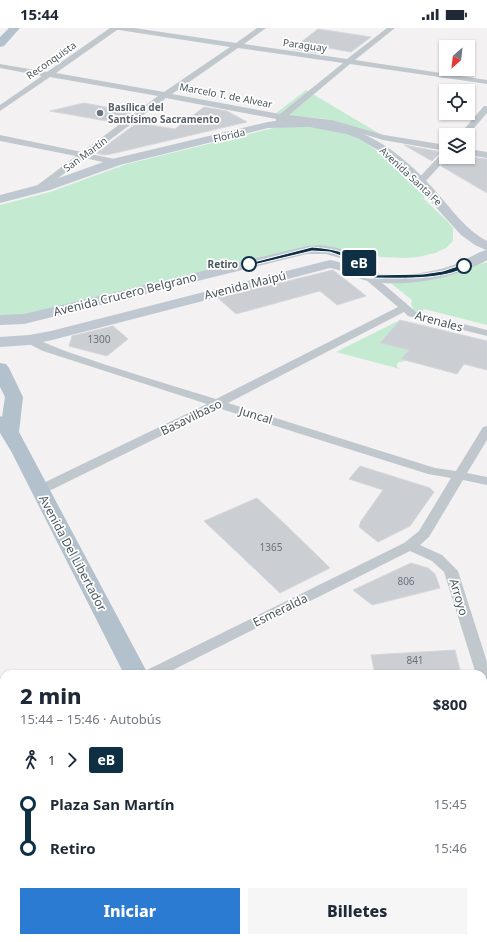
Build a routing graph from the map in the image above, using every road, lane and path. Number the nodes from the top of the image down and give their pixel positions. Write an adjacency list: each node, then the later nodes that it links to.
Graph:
1 (15, 28): 6 (main road)
2 (115, 28): 10 (street, Reconquista)
3 (119, 28): 7 (street, Paraguay)
4 (262, 28): 7 (street, San Martín)
5 (391, 28): 8 (street, Florida)
6 (0, 44)
7 (238, 45): 8 (street, Paraguay); 12 (street, San Martín)
8 (349, 61): 11 (street, Paraguay); 15 (street, Florida)
9 (0, 66): 10 (street, Marcelo T. de Alvear)
10 (47, 74): 12 (street, Marcelo T. de Alvear); 14 (street, Reconquista)
11 (487, 82)
12 (166, 95): 15 (street, Marcelo T. de Alvear); 20 (street, San Martín)
13 (487, 108): 16 (street)
14 (0, 109)
15 (278, 121): 18 (street, Marcelo T. de Alvear); 22 (street, Florida); 24 (street, Avenida Santa Fe)
16 (469, 128)
17 (0, 138): 20 (street)
18 (439, 147)
19 (475, 153): 21 (street)
20 (83, 155): 22 (street); 25 (street, San Martín)
21 (487, 156)
22 (116, 162): 25 (street, Florida)
23 (439, 162): 24 (street)
24 (420, 182): 27 (street, Avenida Santa Fe)
25 (38, 189): 26 (street, San Martín)
26 (0, 199)
27 (487, 246)
28 (319, 250): 30 (street); 31 (street, Arenales); 33 (street, Avenida Crucero Belgrano)
29 (487, 254): 31 (street, Avenida Maipú)
30 (330, 264): 31 (street, Avenida Maipú); 36 (street, Avenida Maipú)
31 (369, 277): 32 (street, Arenales)
32 (404, 308): 35 (street, Arenales); 39 (street, Basavilbaso)
33 (24, 319): 34 (street, Avenida Crucero Belgrano); 36 (street)
34 (0, 320)
35 (487, 333)
36 (29, 340): 37 (street, Avenida Maipú); 39 (street, Juncal)
37 (0, 342)
38 (0, 368): 40 (main road, Avenida Del Libertador)
39 (218, 403): 42 (street, Juncal); 44 (street, Basavilbaso)
40 (5, 427): 44 (main road, Avenida Del Libertador)
41 (487, 430): 42 (street)
42 (460, 476): 43 (street, Juncal); 45 (street)
43 (487, 481)
44 (40, 490): 46 (main road, Avenida Del Libertador)
45 (409, 546): 47 (street, Esmeralda); 48 (street, Arroyo)
46 (134, 670)
47 (160, 670)
48 (482, 670)

